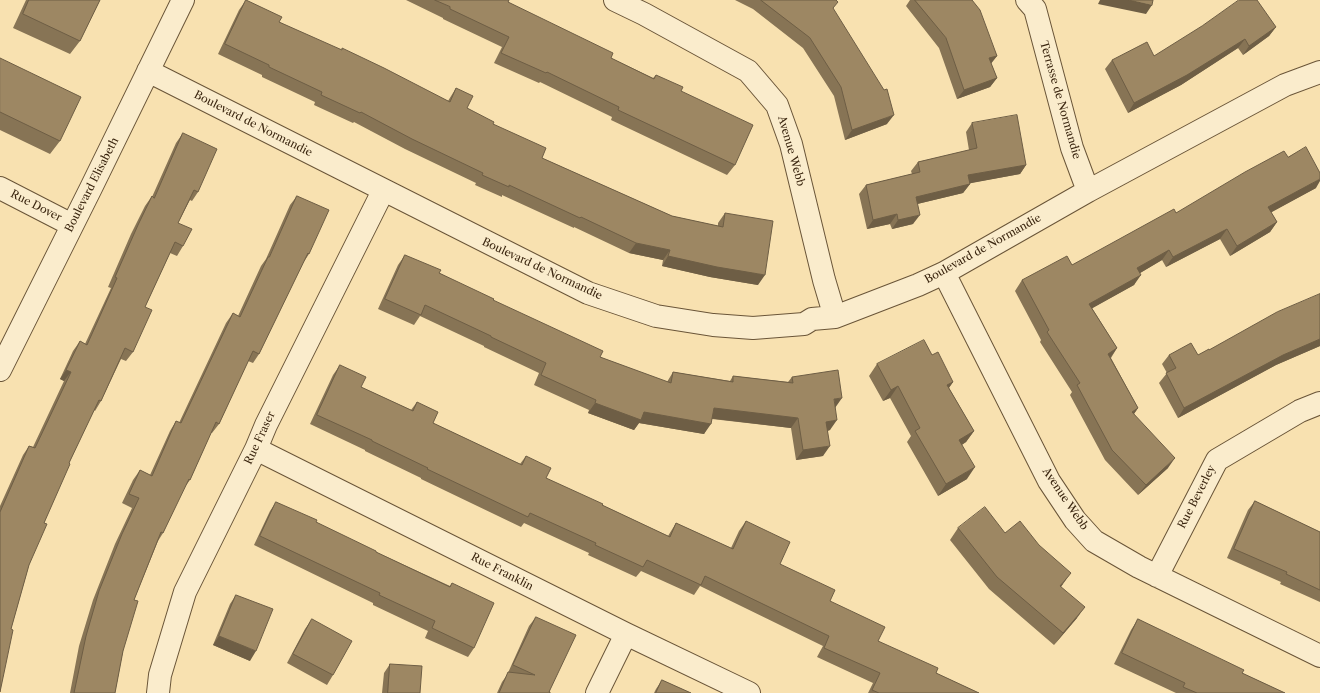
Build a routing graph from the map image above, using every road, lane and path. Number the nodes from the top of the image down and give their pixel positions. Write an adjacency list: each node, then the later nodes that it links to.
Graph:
1 (183, 0): 5 (street, Boulevard Elisabeth)
2 (615, 0): 4 (street, Avenue Webb)
3 (1033, 3): 9 (street, Terrasse de Normandie)
4 (647, 7): 12 (street, Avenue Webb)
5 (148, 71): 8 (street, Boulevard de Normandie); 10 (street, Boulevard Elisabeth)
6 (1320, 72): 9 (street, Boulevard de Normandie)
7 (0, 188): 10 (street, Rue Dover)
8 (383, 191): 12 (street, Boulevard de Normandie); 15 (street, Rue Fraser)
9 (1088, 191): 11 (street, Boulevard de Normandie)
10 (72, 224): 13 (street, Boulevard Elisabeth)
11 (944, 273): 12 (street, Boulevard de Normandie); 16 (street, Avenue Webb)
12 (835, 317)
13 (0, 370)
14 (1320, 403): 16 (street, Rue Beverley)
15 (256, 449): 17 (street, Rue Franklin); 19 (street, Rue Fraser)
16 (1157, 576): 18 (street, Avenue Webb)
17 (626, 634): 20 (street); 21 (street, Rue Franklin)
18 (1320, 656)
19 (158, 693)
20 (597, 693)
21 (749, 693)

